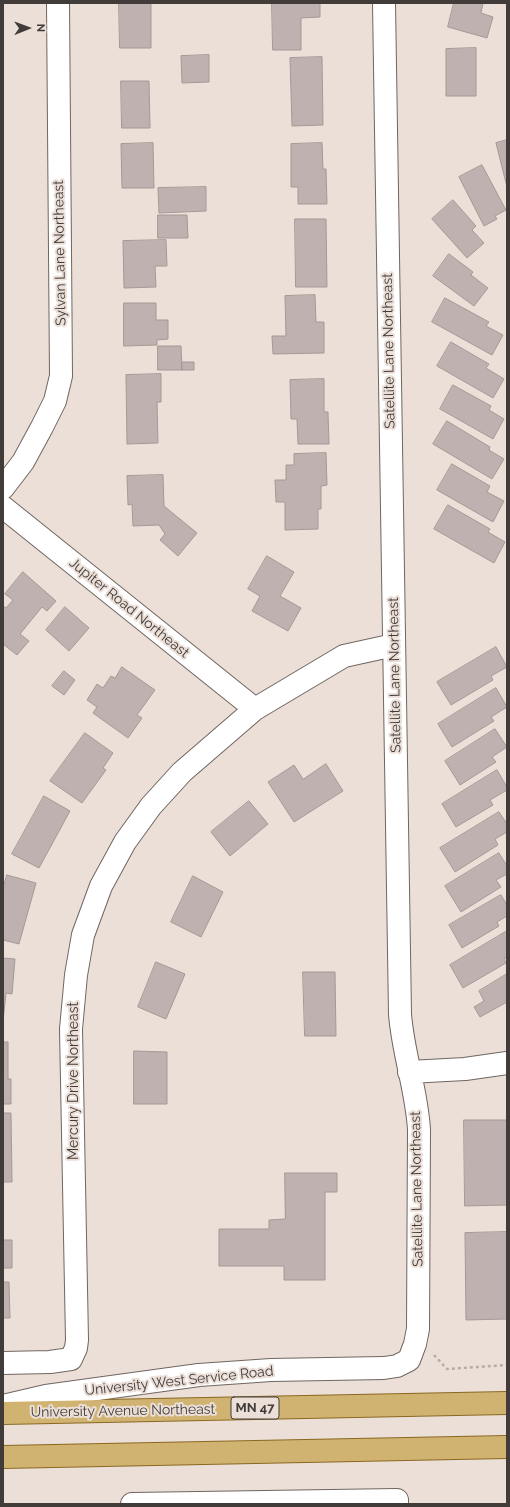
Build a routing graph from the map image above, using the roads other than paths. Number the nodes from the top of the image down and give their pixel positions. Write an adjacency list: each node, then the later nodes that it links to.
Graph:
1 (58, 3): 3 (street, Sylvan Lane Northeast)
2 (384, 3): 5 (street, Satellite Lane Northeast)
3 (3, 488)
4 (3, 508): 6 (street, Jupiter Road Northeast)
5 (394, 645): 6 (street, Mercury Drive Northeast); 8 (street, Satellite Lane Northeast)
6 (255, 709): 10 (street, Mercury Drive Northeast)
7 (507, 1063): 8 (street)
8 (409, 1072): 9 (street, Satellite Lane Northeast)
9 (415, 1344): 12 (street, University West Service Road)
10 (3, 1363)
11 (507, 1403): 13 (main road, University Avenue Northeast / MN 47)
12 (3, 1406)
13 (3, 1413)
14 (507, 1447): 15 (main road)
15 (3, 1457)
16 (397, 1502): 17 (street)
17 (132, 1504)

